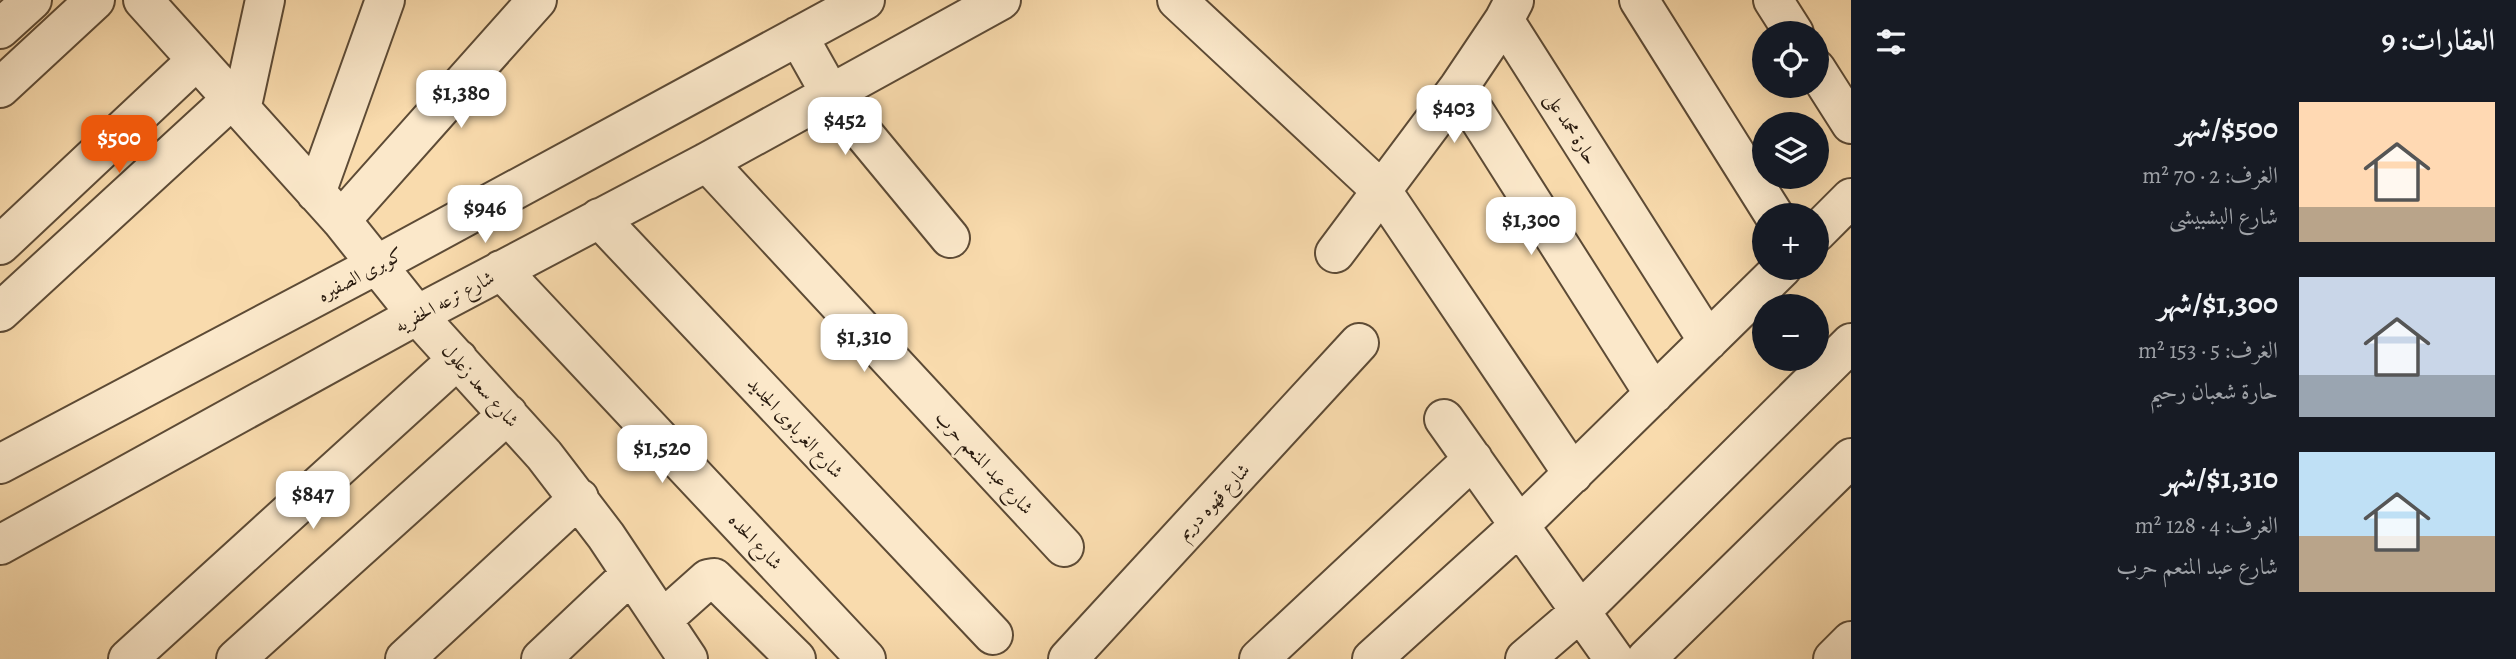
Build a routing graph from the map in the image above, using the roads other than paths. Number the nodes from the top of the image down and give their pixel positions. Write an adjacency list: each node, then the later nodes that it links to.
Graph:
1 (32, 0): 14 (street)
2 (96, 0): 17 (street)
3 (143, 0): 15 (street, شارع سعد زعلول)
4 (265, 0): 21 (street)
5 (385, 0): 25 (street)
6 (537, 0): 29 (street)
7 (865, 0): 16 (street, كوبرى الصفيره)
8 (1002, 0): 20 (street, شارع ترعه الحفريه)
9 (1177, 0): 24 (street)
10 (1639, 0): 27 (street)
11 (1773, 0): 13 (street)
12 (1509, 10): 18 (street); 39 (street, حارة محمد على)
13 (1786, 21)
14 (0, 29)
15 (184, 32): 21 (street, شارع سعد زعلول); 32 (street)
16 (798, 36): 20 (street); 34 (street, كوبرى الصفيره)
17 (0, 88)
18 (1459, 88): 24 (street); 43 (street)
19 (1829, 89): 22 (street)
20 (830, 93): 23 (street, شارع ترعه الحفريه); 31 (street)
21 (237, 104): 25 (street, شارع سعد زعلول); 37 (street)
22 (1851, 124)
23 (707, 162): 28 (street, شارع ترعه الحفريه); 53 (street, شارع عبد المنعم حرب)
24 (1382, 191): 33 (street); 49 (street)
25 (316, 193): 29 (street, شارع سعد زعلول)
26 (1851, 198): 30 (street)
27 (1766, 203)
28 (599, 218): 35 (street, شارع ترعه الحفريه); 58 (street, شارع الغرباوى الجديد)
29 (341, 220): 34 (street, شارع سعد زعلول)
30 (1829, 220)
31 (950, 238)
32 (0, 245)
33 (1335, 253)
34 (377, 264): 38 (street, شارع سعد زعلول); 46 (street, كوبرى الصفيره)
35 (502, 270): 38 (street, شارع ترعه الحفريه); 66 (street, شارع الحده)
36 (1770, 280): 39 (street)
37 (0, 312)
38 (417, 315): 42 (street, شارع سعد زعلول); 52 (street, شارع ترعه الحفريه)
39 (1708, 341): 43 (street)
40 (1359, 343): 67 (street, شارع قهوه دريم)
41 (1851, 343): 56 (street)
42 (458, 359): 44 (street, شارع سعد زعلول); 60 (street)
43 (1654, 394): 49 (street)
44 (508, 414): 50 (street, شارع سعد زعلول); 61 (street)
45 (1444, 419): 48 (street)
46 (6, 451)
47 (1851, 458): 72 (street)
48 (1472, 459): 51 (street); 68 (street)
49 (1573, 474): 51 (street)
50 (579, 498): 55 (street, شارع سعد زعلول); 62 (street)
51 (1520, 525): 56 (street); 69 (street)
52 (10, 540): 54 (street)
53 (1064, 547)
54 (0, 573)
55 (631, 574): 57 (street, شارع سعد زعلول); 63 (street)
56 (1581, 611): 70 (street); 71 (street)
57 (662, 620): 64 (street, شارع سعد زعلول); 65 (street)
58 (993, 635)
59 (1851, 641): 73 (street)
60 (128, 659)
61 (236, 659)
62 (405, 659)
63 (541, 659)
64 (688, 659)
65 (796, 659)
66 (866, 659)
67 (1068, 659)
68 (1259, 659)
69 (1372, 659)
70 (1525, 659)
71 (1614, 659)
72 (1646, 659)
73 (1833, 659)

